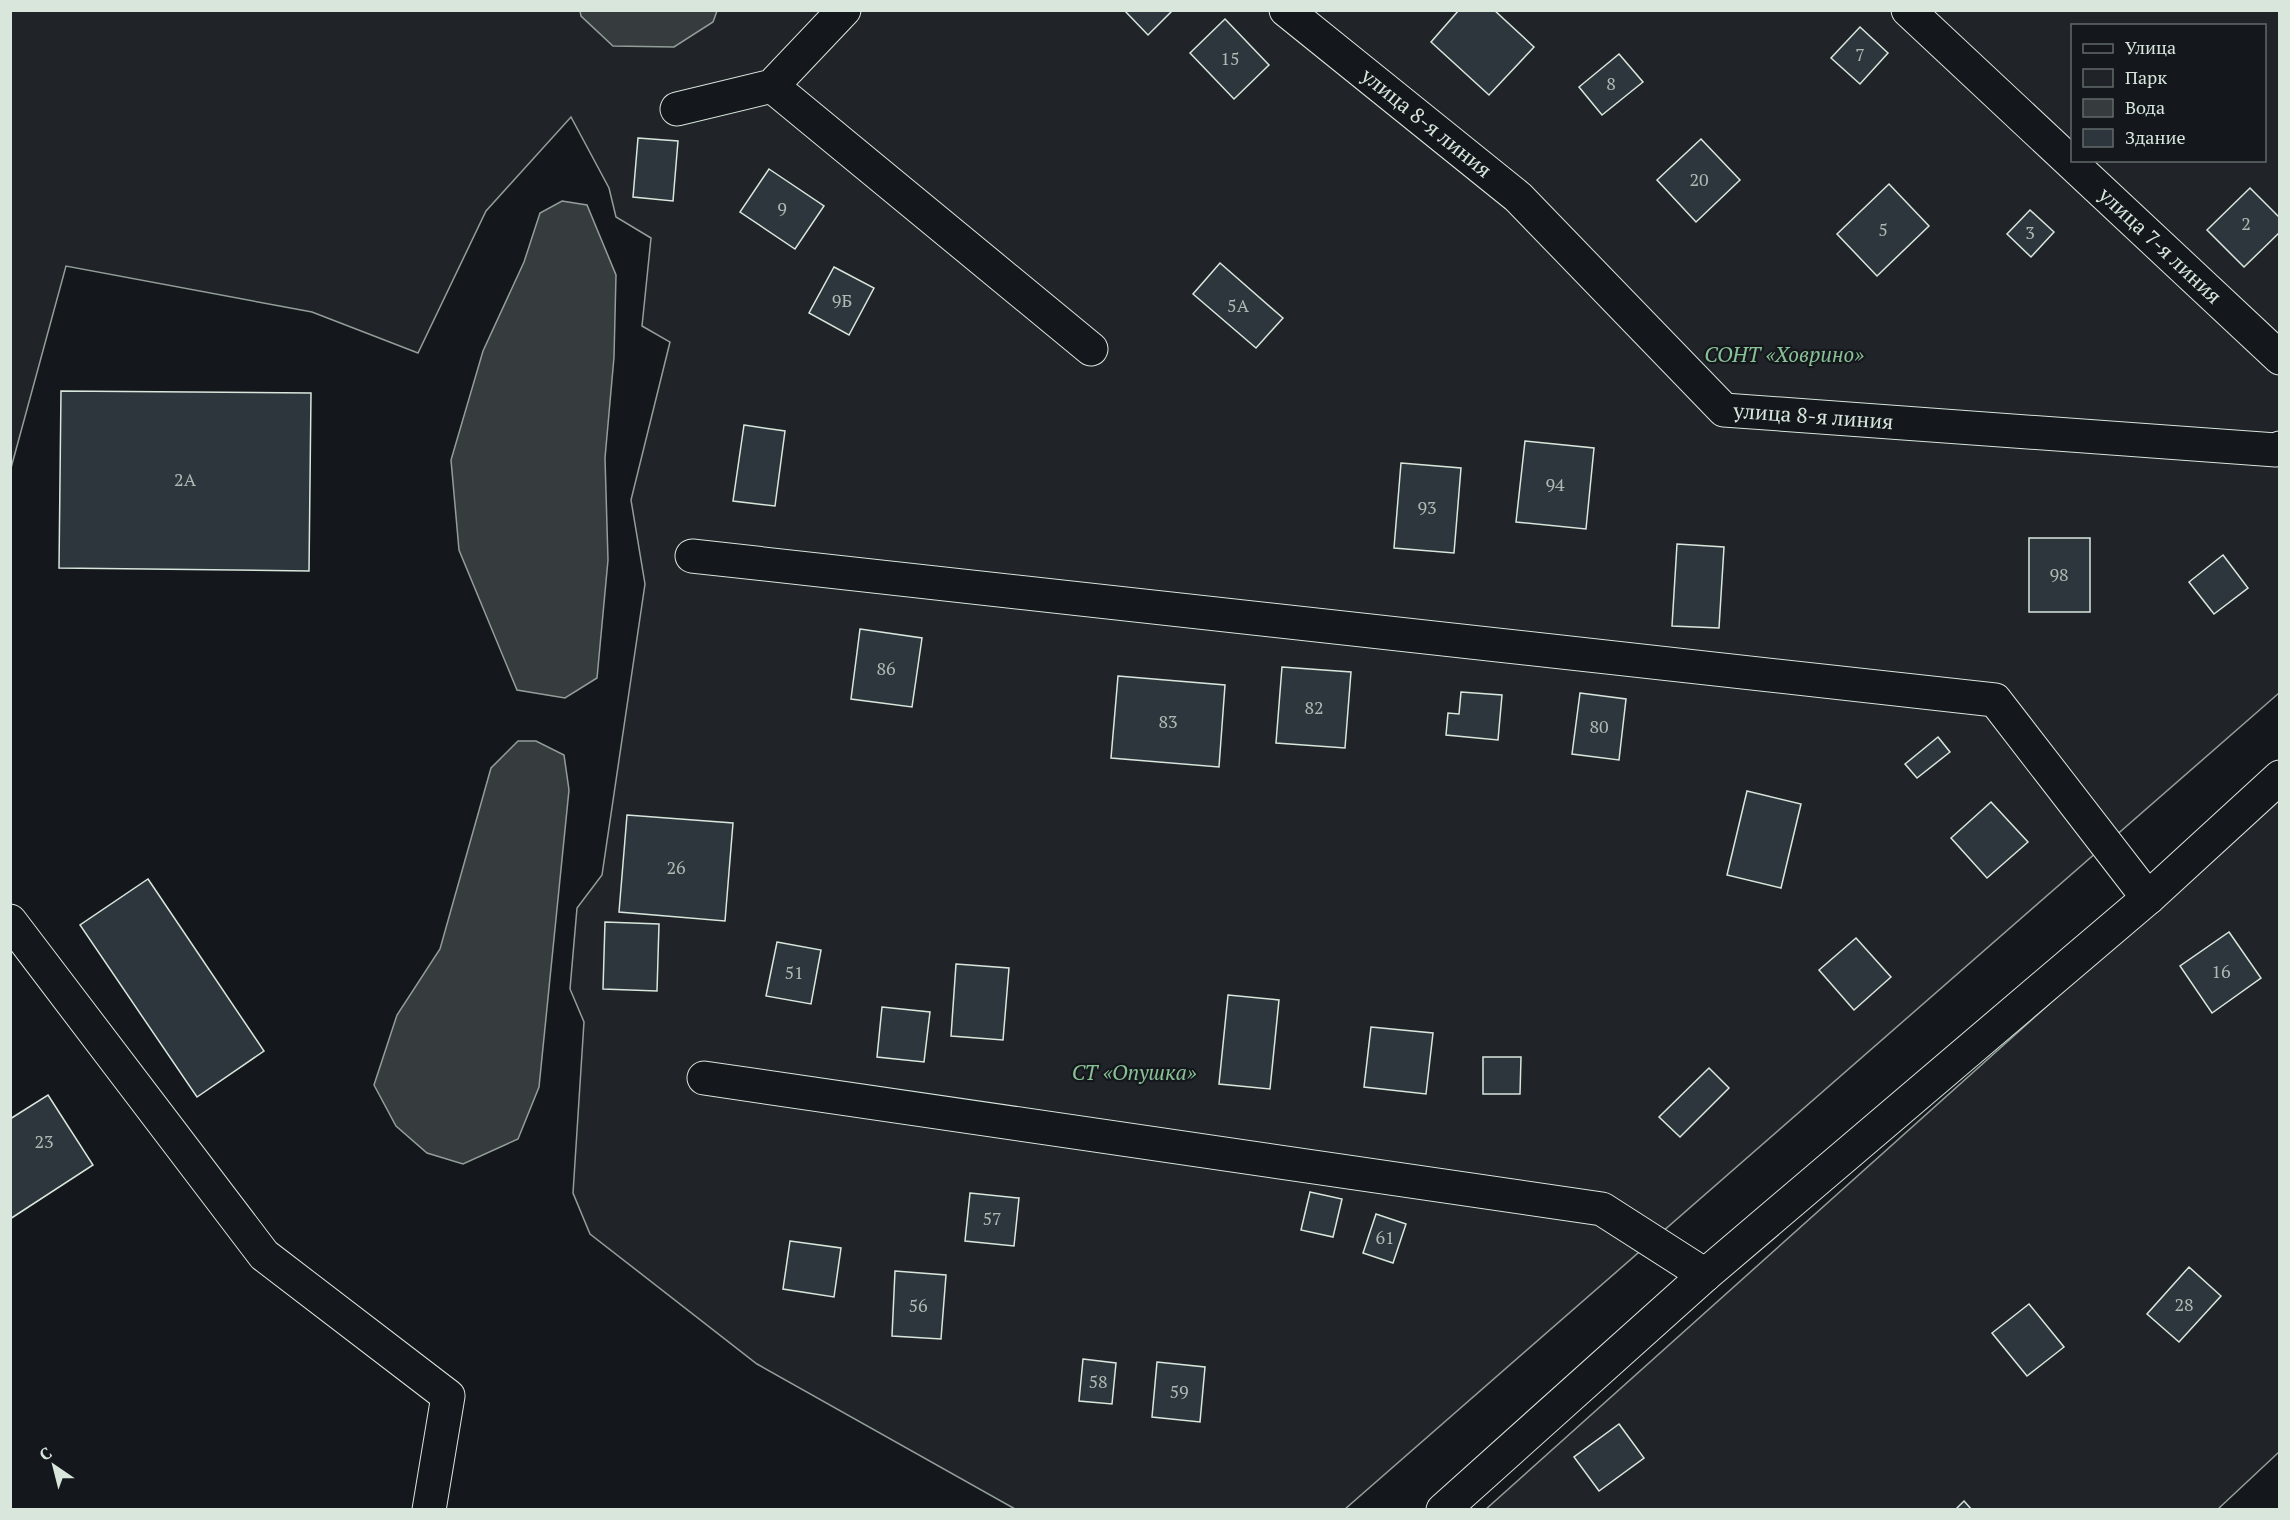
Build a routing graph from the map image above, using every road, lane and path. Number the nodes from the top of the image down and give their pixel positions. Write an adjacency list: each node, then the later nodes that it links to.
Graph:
1 (844, 10): 4 (street)
2 (1286, 10): 8 (street, улица 8-я линия)
3 (1908, 10): 7 (street, улица 7-я линия)
4 (772, 86): 5 (street); 6 (street)
5 (677, 109)
6 (1091, 349)
7 (2280, 358)
8 (2280, 448)
9 (692, 556): 11 (street)
10 (2280, 777): 11 (street)
11 (2148, 898): 14 (street)
12 (10, 921): 15 (street)
13 (704, 1077): 14 (street)
14 (1705, 1275): 16 (street)
15 (429, 1509)
16 (1443, 1509)

